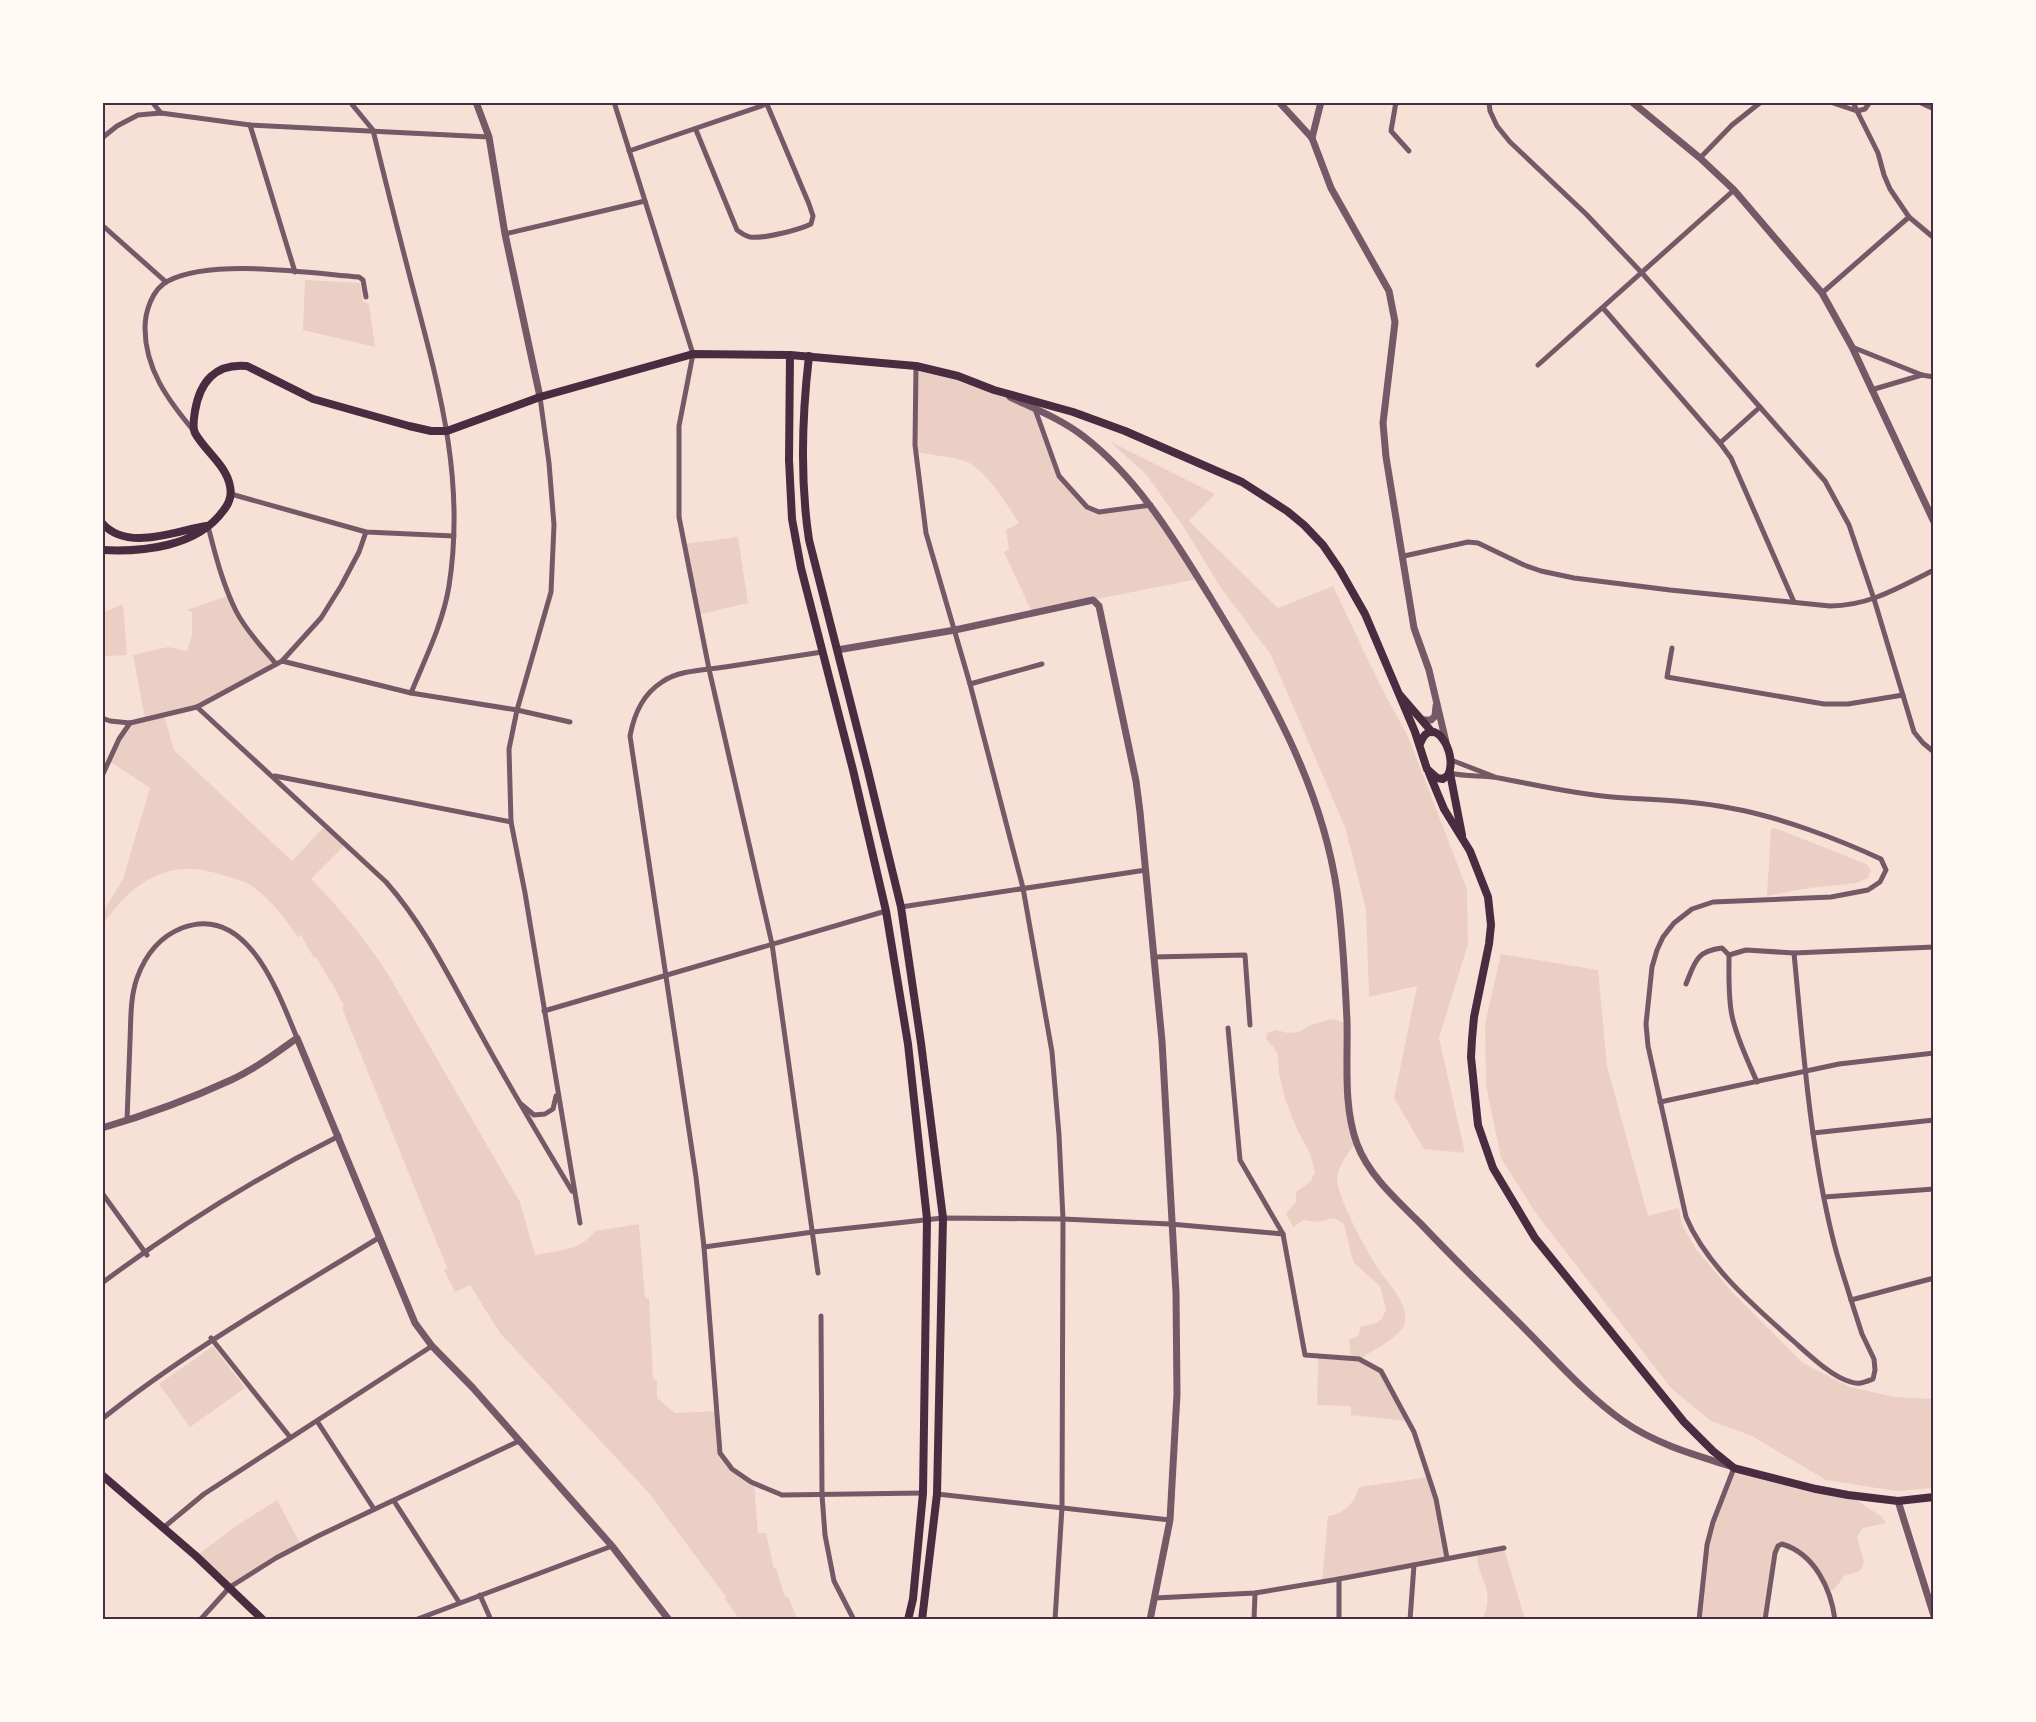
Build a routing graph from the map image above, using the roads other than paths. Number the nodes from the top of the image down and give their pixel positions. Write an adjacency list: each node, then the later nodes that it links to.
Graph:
1 (152, 102): 18 (street)
2 (350, 102): 21 (street)
3 (476, 102): 22 (street)
4 (614, 102): 25 (street)
5 (1279, 102): 24 (street)
6 (1321, 102): 24 (street)
7 (1396, 102): 26 (street)
8 (1489, 102): 35 (street)
9 (1632, 102): 27 (street)
10 (1761, 102): 27 (street)
11 (1830, 102): 17 (street)
12 (1853, 102): 17 (street)
13 (1870, 102): 17 (street)
14 (1919, 102): 16 (street)
15 (766, 103): 20 (street); 20 (street)
16 (1934, 109)
17 (1857, 111): 30 (street)
18 (160, 114): 19 (street); 23 (street)
19 (249, 125): 21 (street); 34 (street)
20 (696, 129): 25 (street)
21 (373, 130): 22 (street); 54 (street)
22 (489, 137): 32 (street)
23 (102, 138)
24 (1312, 138): 64 (street)
25 (629, 151): 29 (street)
26 (1409, 151)
27 (1700, 158): 28 (street)
28 (1734, 190): 35 (street); 37 (street)
29 (645, 201): 32 (street); 41 (street)
30 (1909, 217): 33 (street); 37 (street)
31 (102, 225): 36 (street)
32 (505, 234): 50 (street)
33 (1933, 237)
34 (295, 272): 36 (street); 38 (street)
35 (1642, 273): 39 (street); 51 (street)
36 (166, 282): 53 (street)
37 (1822, 293): 40 (street)
38 (366, 297)
39 (1604, 308): 44 (street); 55 (street)
40 (1852, 347): 46 (street); 49 (street)
41 (693, 354): 42 (main road); 50 (main road); 74 (street)
42 (790, 355): 43 (main road); 71 (main road)
43 (809, 356): 45 (main road); 70 (main road)
44 (1538, 365)
45 (916, 366): 48 (main road); 68 (street)
46 (1922, 375): 47 (street); 49 (street)
47 (1934, 377)
48 (994, 390): 52 (street); 77 (main road)
49 (1871, 390): 58 (street)
50 (540, 397): 54 (main road); 81 (street)
51 (1760, 406): 55 (street); 66 (street)
52 (1035, 409): 57 (street); 57 (street)
53 (194, 431): 54 (main road); 56 (main road)
54 (447, 431): 62 (street)
55 (1720, 443): 67 (street)
56 (231, 494): 60 (main road); 61 (street)
57 (1150, 505): 149 (street)
58 (1934, 522)
59 (102, 523): 60 (main road)
60 (208, 526): 63 (main road); 72 (street)
61 (366, 532): 62 (street); 72 (street)
62 (454, 536): 76 (street)
63 (102, 550)
64 (1404, 556): 67 (street); 79 (street)
65 (1934, 570): 66 (street)
66 (1874, 598): 67 (street); 78 (street)
67 (1794, 603)
68 (955, 630): 70 (street); 75 (street); 98 (street)
69 (1672, 648): 78 (street)
70 (837, 650): 71 (main road); 100 (main road)
71 (822, 652): 74 (street); 101 (main road)
72 (279, 662): 76 (street); 80 (street)
73 (1042, 664): 75 (street)
74 (709, 669): 102 (street); 107 (street)
75 (970, 684): 99 (street)
76 (411, 693): 81 (street)
77 (1399, 694): 83 (main road); 88 (main road)
78 (1903, 695): 89 (street)
79 (1436, 698): 83 (street); 87 (street)
80 (197, 707): 85 (street); 94 (street)
81 (517, 710): 84 (street); 96 (street)
82 (102, 718): 85 (street)
83 (1422, 720): 86 (main road)
84 (570, 722)
85 (130, 723): 93 (street)
86 (1432, 732): 87 (main road); 88 (main road)
87 (1446, 742): 90 (main road)
88 (1420, 744): 91 (main road)
89 (1933, 752)
90 (1451, 760): 92 (main road); 95 (street)
91 (1427, 769): 92 (main road); 97 (main road)
92 (1450, 773): 95 (street); 97 (main road)
93 (102, 776)
94 (273, 776): 96 (street); 117 (street)
95 (1497, 778): 118 (street)
96 (511, 822): 109 (street)
97 (1462, 837): 149 (main road)
98 (1146, 870): 99 (street); 106 (street)
99 (1023, 888): 100 (street); 130 (street)
100 (901, 907): 101 (main road); 128 (main road)
101 (886, 911): 102 (street); 129 (main road)
102 (772, 944): 107 (street); 133 (street)
103 (1934, 947): 104 (street)
104 (1794, 953): 105 (street); 114 (street)
105 (1729, 955): 108 (street); 115 (street)
106 (1153, 957): 110 (street); 132 (street)
107 (665, 976): 109 (street); 136 (street)
108 (1686, 984)
109 (544, 1011): 116 (street)
110 (1250, 1025)
111 (1228, 1028): 134 (street)
112 (297, 1038): 119 (street); 119 (street); 123 (street)
113 (1934, 1053): 114 (street)
114 (1805, 1072): 115 (street); 122 (street)
115 (1757, 1082): 118 (street)
116 (556, 1085): 117 (street); 126 (street)
117 (513, 1095): 126 (street)
118 (1660, 1102): 141 (street)
119 (127, 1120): 121 (street)
120 (1934, 1120): 122 (street)
121 (102, 1128)
122 (1814, 1133): 127 (street)
123 (339, 1136): 135 (street); 137 (street)
124 (1934, 1189): 127 (street)
125 (102, 1193): 137 (street)
126 (575, 1195): 131 (street)
127 (1824, 1197): 141 (street)
128 (943, 1218): 129 (street); 130 (street); 152 (main road)
129 (927, 1219): 133 (street); 151 (main road)
130 (1063, 1219): 132 (street); 157 (street)
131 (580, 1222)
132 (1170, 1224): 134 (street); 159 (street)
133 (813, 1232): 136 (street); 138 (street)
134 (1283, 1234): 163 (street)
135 (380, 1237): 143 (street); 144 (street)
136 (704, 1247): 153 (street)
137 (146, 1253): 140 (street)
138 (818, 1273)
139 (1934, 1278): 141 (street)
140 (102, 1282)
141 (1851, 1300)
142 (821, 1316): 153 (street)
143 (212, 1339): 145 (street); 147 (street)
144 (432, 1346): 146 (street); 148 (street)
145 (102, 1419)
146 (317, 1421): 147 (street); 158 (street)
147 (290, 1437): 160 (street)
148 (519, 1441): 155 (street); 161 (street)
149 (1734, 1468): 156 (main road); 185 (street)
150 (102, 1475): 160 (main road)
151 (923, 1493): 152 (main road); 153 (street); 178 (main road)
152 (938, 1494): 157 (street); 179 (main road)
153 (822, 1495): 177 (street)
154 (1934, 1497): 156 (main road)
155 (394, 1501): 158 (street); 170 (street)
156 (1898, 1502): 171 (street)
157 (1062, 1508): 159 (street); 180 (street)
158 (374, 1509): 166 (street)
159 (1170, 1520): 169 (street)
160 (163, 1527): 166 (main road)
161 (612, 1546): 168 (street); 176 (street)
162 (1504, 1548): 163 (street)
163 (1447, 1558): 164 (street)
164 (1414, 1565): 165 (street); 184 (street)
165 (1339, 1580): 167 (street); 183 (street)
166 (230, 1587): 172 (street); 173 (main road)
167 (1255, 1593): 169 (street); 182 (street)
168 (480, 1595): 170 (street); 175 (street)
169 (1155, 1598): 181 (street)
170 (459, 1602): 174 (street)
171 (1934, 1616)
172 (200, 1620)
173 (263, 1620)
174 (414, 1620)
175 (491, 1620)
176 (669, 1620)
177 (854, 1620)
178 (908, 1620)
179 (922, 1620)
180 (1055, 1620)
181 (1150, 1620)
182 (1254, 1620)
183 (1339, 1620)
184 (1410, 1620)
185 (1699, 1620)
186 (1765, 1620): 187 (street)
187 (1835, 1620)

